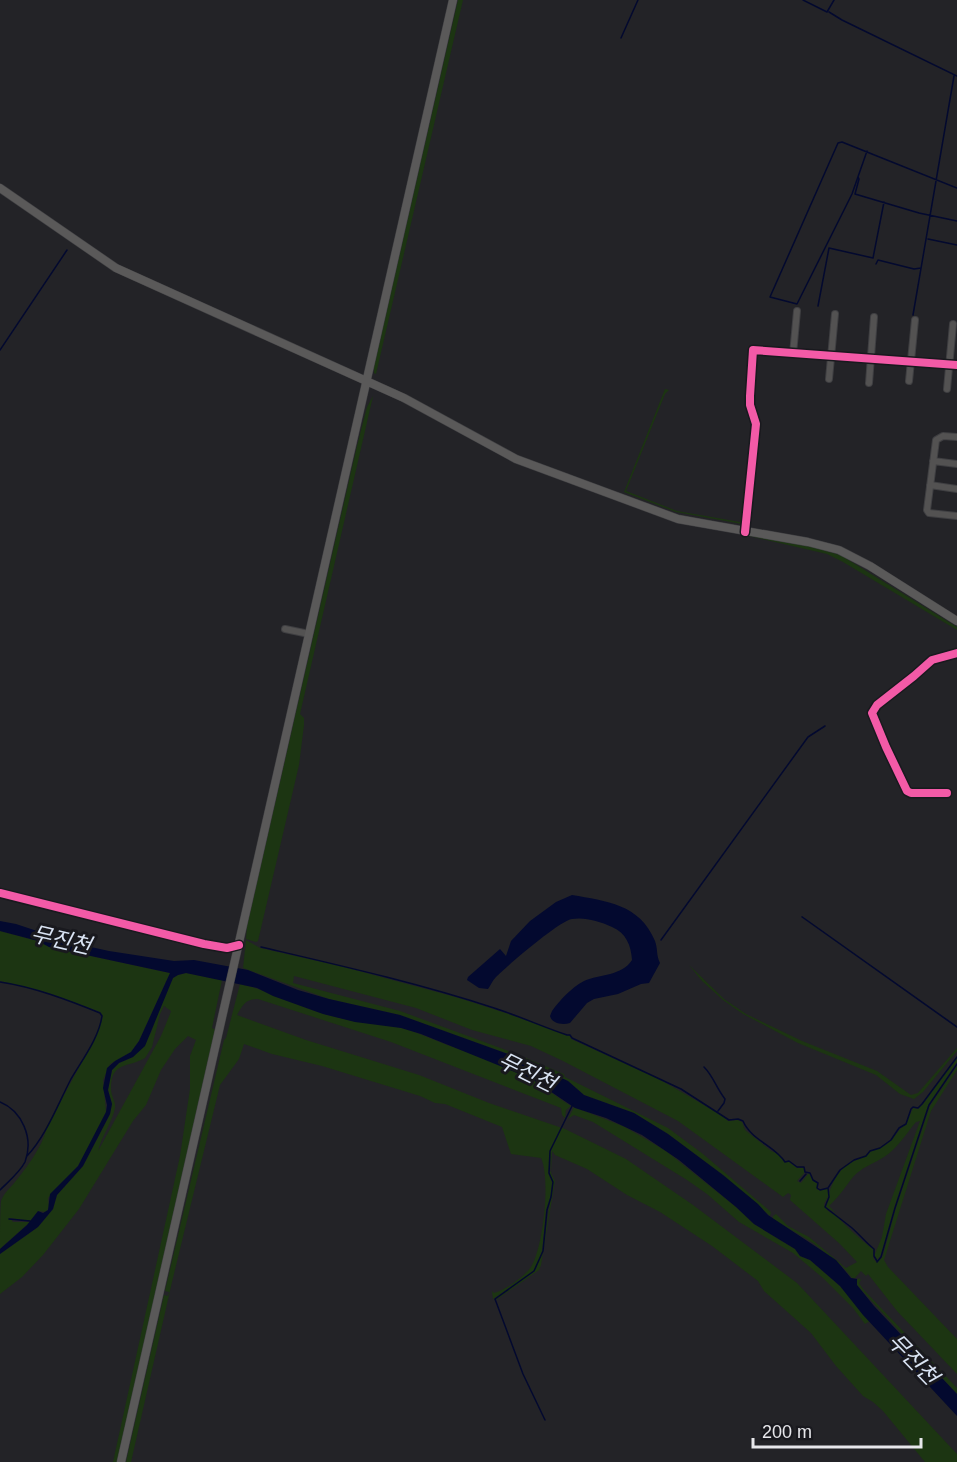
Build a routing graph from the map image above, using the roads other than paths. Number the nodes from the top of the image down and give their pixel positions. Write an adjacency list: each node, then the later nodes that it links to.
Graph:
1 (453, 0): 16 (main road)
2 (0, 188): 16 (main road)
3 (797, 311): 8 (street)
4 (835, 314): 9 (street)
5 (874, 317): 10 (street)
6 (915, 320): 11 (street)
7 (953, 324): 12 (street)
8 (793, 354): 9 (street); 25 (street)
9 (831, 356): 10 (street); 14 (street)
10 (870, 359): 11 (street); 17 (street)
11 (910, 362): 12 (street); 15 (street)
12 (949, 364): 13 (street); 18 (street)
13 (957, 365)
14 (829, 379)
15 (909, 381)
16 (366, 382): 25 (main road); 28 (main road)
17 (868, 384)
18 (947, 389)
19 (957, 437): 20 (street)
20 (933, 461): 21 (street); 22 (street)
21 (957, 464)
22 (930, 485): 23 (street); 24 (street)
23 (957, 489)
24 (957, 516)
25 (745, 532): 26 (main road)
26 (957, 621)
27 (285, 629): 28 (street)
28 (309, 634): 32 (main road)
29 (957, 652): 30 (street)
30 (947, 793)
31 (0, 893): 32 (street)
32 (238, 945): 33 (main road)
33 (122, 1462)

